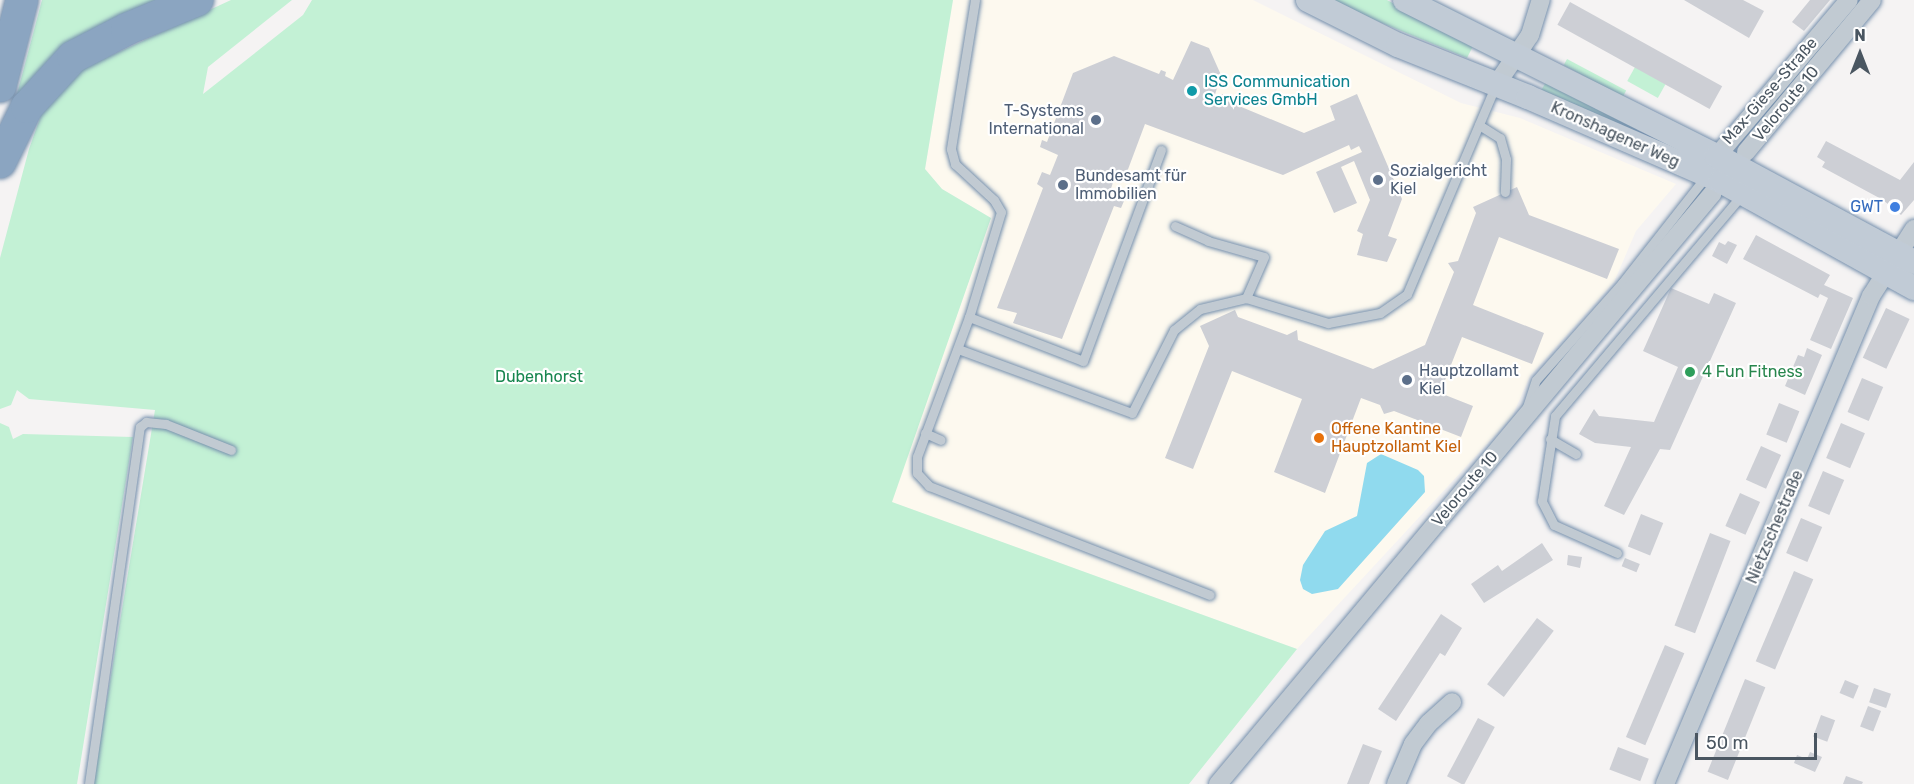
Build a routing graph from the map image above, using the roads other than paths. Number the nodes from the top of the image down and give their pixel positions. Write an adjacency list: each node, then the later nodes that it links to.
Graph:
1 (22, 0): 11 (highway)
2 (198, 0): 15 (highway)
3 (975, 0): 24 (lane)
4 (1308, 0): 10 (main road, Kronshagener Weg)
5 (1405, 0): 9 (main road, Kronshagener Weg)
6 (1541, 0): 9 (street)
7 (1849, 0): 16 (street, Max-Giese-Straße)
8 (1872, 0): 14 (street, Veloroute 10)
9 (1515, 58): 10 (street); 16 (main road, Kronshagener Weg)
10 (1496, 85): 12 (lane); 16 (main road, Kronshagener Weg)
11 (0, 86)
12 (1479, 125): 17 (lane); 23 (lane)
13 (1161, 150): 24 (lane)
14 (1746, 152)
15 (0, 162)
16 (1712, 175): 18 (main road, Kronshagener Weg); 21 (main road, Kronshagener Weg); 35 (street, Veloroute 10)
17 (1505, 192)
18 (1743, 193): 21 (main road, Kronshagener Weg); 27 (lane)
19 (1175, 226): 23 (lane)
20 (1914, 229): 21 (street, Nietzschestraße)
21 (1899, 261): 22 (main road, Kronshagener Weg); 37 (street, Nietzschestraße)
22 (1914, 288)
23 (1246, 298): 25 (lane)
24 (969, 317): 25 (lane)
25 (958, 349): 26 (lane)
26 (925, 433): 28 (lane); 32 (lane)
27 (1550, 439): 30 (lane); 31 (lane)
28 (942, 440)
29 (231, 450): 34 (lane)
30 (1576, 454)
31 (1617, 553)
32 (1210, 595)
33 (1452, 702): 36 (street)
34 (89, 784)
35 (1218, 784)
36 (1396, 784)
37 (1665, 784)

